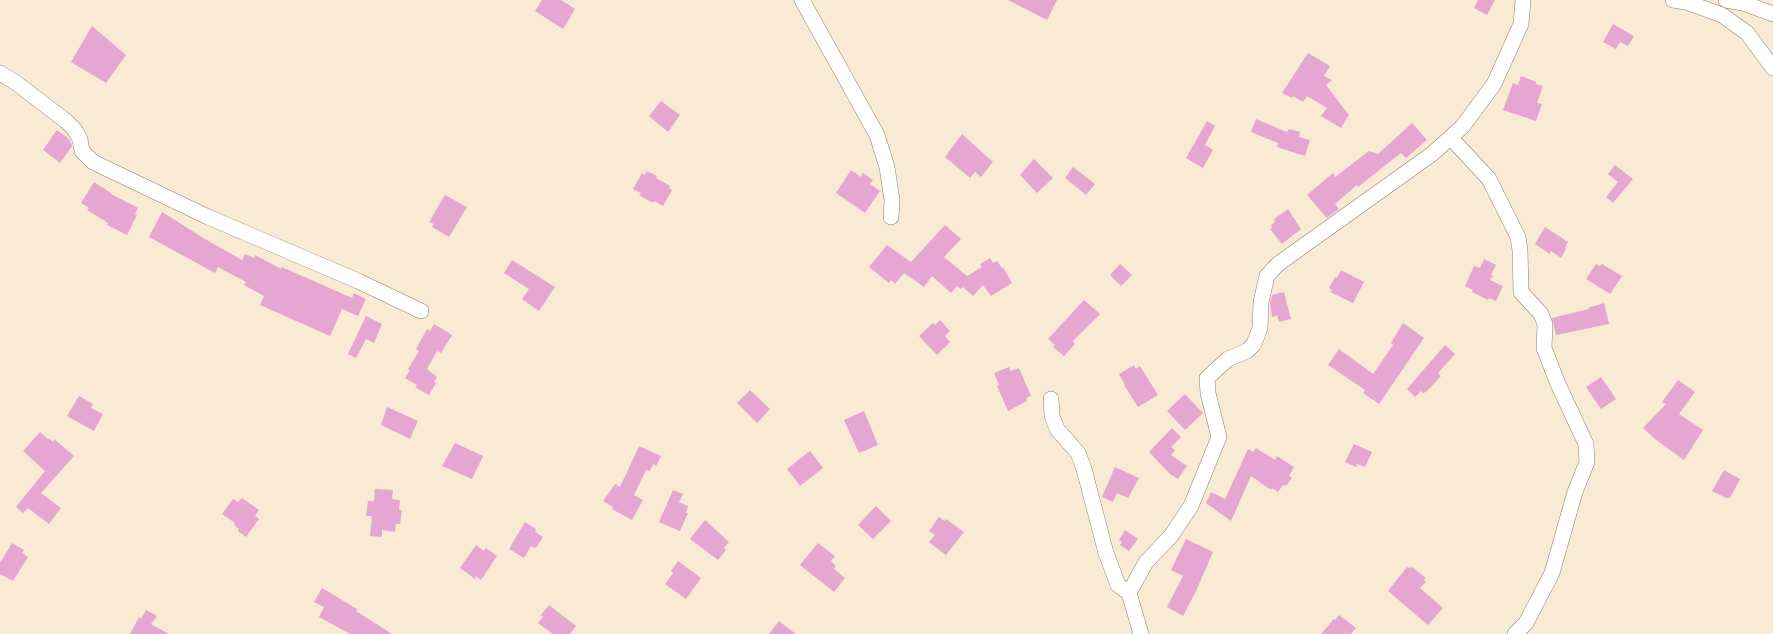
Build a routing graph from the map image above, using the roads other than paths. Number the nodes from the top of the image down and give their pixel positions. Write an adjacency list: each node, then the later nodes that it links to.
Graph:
1 (802, 0): 9 (street)
2 (1523, 0): 8 (street)
3 (1673, 0): 6 (street)
4 (1726, 0): 5 (street)
5 (1773, 14)
6 (1773, 68)
7 (0, 73): 10 (street)
8 (1452, 138): 12 (street); 14 (street)
9 (891, 217)
10 (421, 311)
11 (1051, 399): 12 (street)
12 (1129, 593): 13 (street)
13 (1141, 634)
14 (1515, 634)

